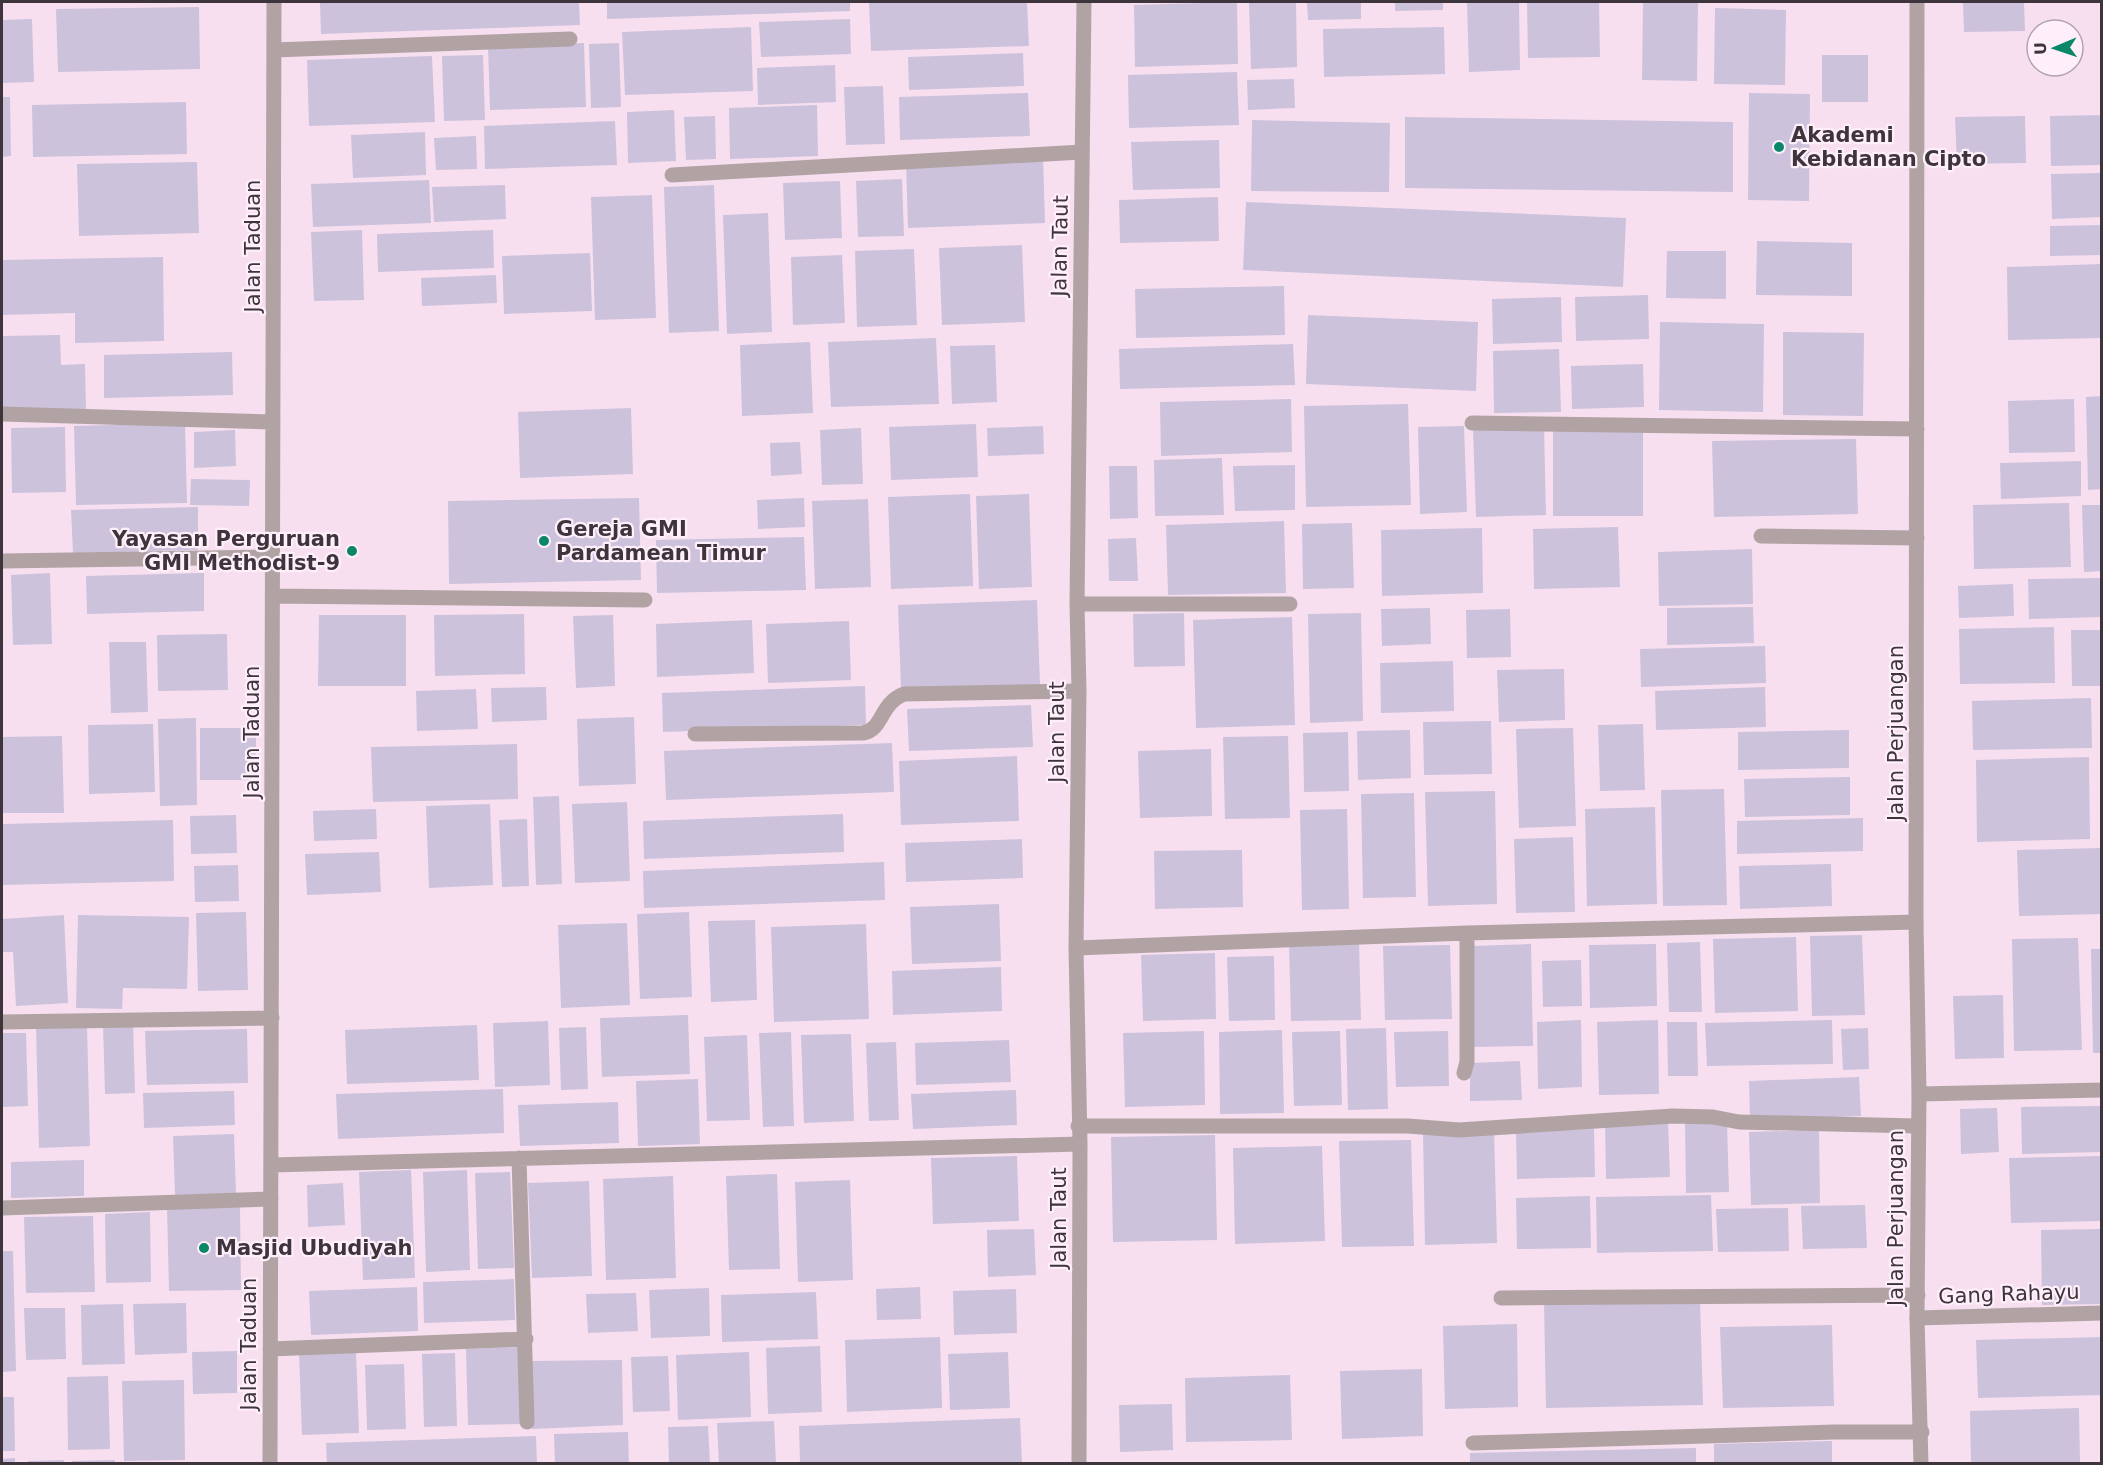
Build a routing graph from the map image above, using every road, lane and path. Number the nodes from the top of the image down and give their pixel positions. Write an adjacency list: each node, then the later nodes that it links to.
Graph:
1 (274, 2): 5 (street, Jalan Taduan)
2 (1084, 2): 6 (street, Jalan Taut)
3 (1917, 2): 11 (street, Jalan Perjuangan)
4 (570, 39): 5 (street)
5 (274, 50): 9 (street, Jalan Taduan)
6 (1082, 152): 7 (street); 18 (street, Jalan Taut)
7 (672, 175)
8 (2, 414): 9 (street)
9 (273, 422): 14 (street, Jalan Taduan)
10 (1472, 423): 11 (street)
11 (1917, 429): 13 (street, Jalan Perjuangan)
12 (1761, 536): 13 (street)
13 (1917, 538): 22 (street, Jalan Perjuangan)
14 (273, 557): 15 (street); 16 (street, Jalan Taduan)
15 (2, 561)
16 (273, 596): 17 (street); 25 (street, Jalan Taduan)
17 (645, 600)
18 (1077, 604): 19 (street); 20 (street, Jalan Taut)
19 (1290, 604)
20 (1078, 691): 21 (street); 24 (street, Jalan Taut)
21 (695, 734)
22 (1916, 922): 23 (street); 29 (street, Jalan Perjuangan)
23 (1467, 933): 24 (street); 27 (street)
24 (1076, 948): 30 (street, Jalan Taut)
25 (272, 1018): 26 (street); 34 (street, Jalan Taduan)
26 (2, 1022)
27 (1464, 1073)
28 (2102, 1090): 29 (street)
29 (1919, 1094): 31 (street, Jalan Perjuangan)
30 (1078, 1126): 31 (street); 32 (street, Jalan Taut)
31 (1918, 1126): 37 (street, Jalan Perjuangan)
32 (1080, 1144): 33 (street); 47 (street, Jalan Taut)
33 (519, 1158): 34 (street); 41 (street)
34 (271, 1165): 35 (street, Jalan Taduan)
35 (271, 1198): 36 (street); 42 (street, Jalan Taduan)
36 (2, 1208)
37 (1918, 1295): 38 (street); 40 (street, Jalan Perjuangan)
38 (1501, 1298)
39 (2102, 1313): 40 (street, Gang Rahayu)
40 (1917, 1318): 44 (street, Jalan Perjuangan)
41 (526, 1339): 42 (street); 43 (street)
42 (270, 1349): 46 (street, Jalan Taduan)
43 (527, 1422)
44 (1922, 1432): 45 (street); 48 (street, Jalan Perjuangan)
45 (1473, 1443)
46 (270, 1464)
47 (1079, 1464)
48 (1921, 1464)

